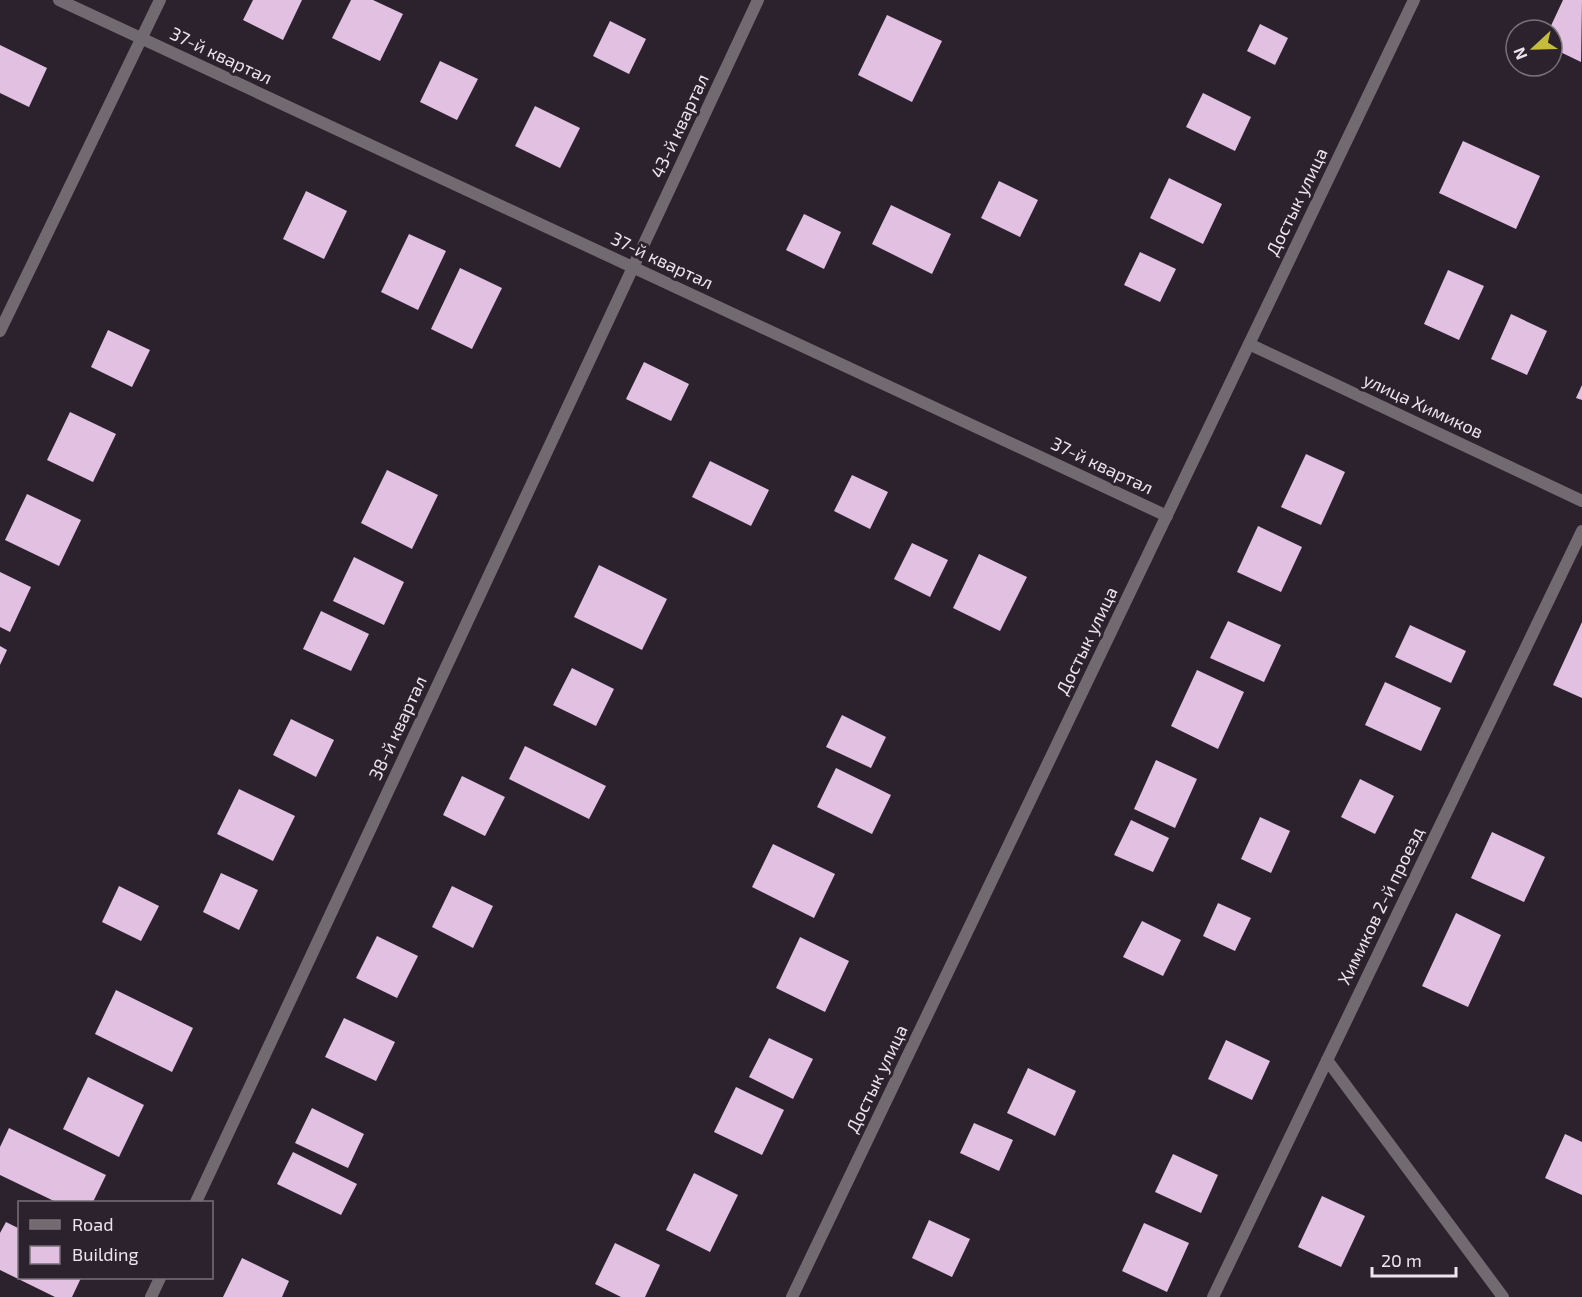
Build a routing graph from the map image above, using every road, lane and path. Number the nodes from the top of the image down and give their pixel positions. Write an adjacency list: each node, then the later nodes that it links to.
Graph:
1 (59, 0): 5 (street, 37-й квартал)
2 (160, 0): 5 (street)
3 (758, 0): 6 (street, 43-й квартал)
4 (1413, 0): 8 (street, Достык улица)
5 (141, 39): 6 (street, 37-й квартал); 7 (street)
6 (634, 268): 10 (street, 37-й квартал); 13 (street, 38-й квартал)
7 (0, 331)
8 (1249, 344): 9 (street, улица Химиков); 10 (street, Достык улица)
9 (1582, 501)
10 (1167, 516): 16 (street, Достык улица)
11 (1582, 531): 12 (street, Химиков 2-й проезд)
12 (1327, 1060): 17 (street, Химиков 2-й проезд); 18 (street)
13 (197, 1201)
14 (160, 1279): 15 (street)
15 (151, 1297)
16 (792, 1297)
17 (1213, 1297)
18 (1503, 1297)

